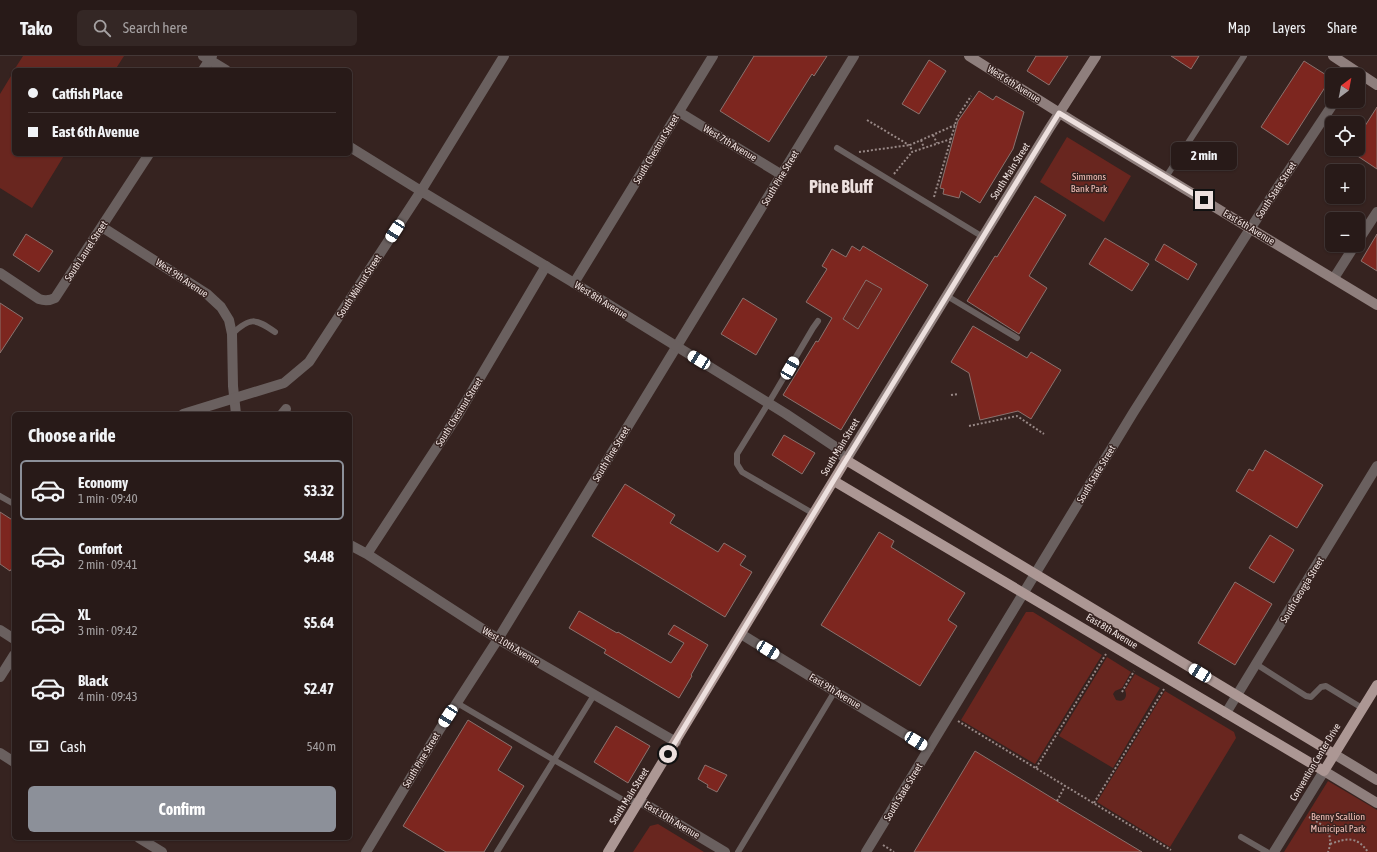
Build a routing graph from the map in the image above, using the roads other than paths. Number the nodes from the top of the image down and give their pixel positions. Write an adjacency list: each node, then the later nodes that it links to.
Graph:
1 (504, 56): 22 (street, South Walnut Street)
2 (713, 56): 15 (street, South Chestnut Street)
3 (854, 56): 20 (street, South Pine Street)
4 (969, 56): 16 (main road, West 6th Avenue)
5 (1096, 56): 16 (main road, South Main Street)
6 (1244, 56): 21 (lane)
7 (1332, 56): 11 (main road)
8 (208, 57): 9 (street); 10 (street)
9 (204, 68)
10 (223, 68)
11 (1347, 68)
12 (1365, 79): 13 (main road)
13 (1377, 85)
14 (1330, 108): 25 (street, South State Street)
15 (679, 112): 20 (street, West 7th Avenue); 32 (street, South Chestnut Street)
16 (1059, 113): 21 (main road, East 6th Avenue); 27 (main road, South Main Street)
17 (352, 148): 22 (street, West 8th Avenue)
18 (837, 148): 27 (lane)
19 (148, 156): 24 (street, South Laurel Street)
20 (782, 175): 39 (street, South Pine Street)
21 (1166, 177): 25 (main road, East 6th Avenue)
22 (420, 191): 29 (street, West 8th Avenue); 40 (street, South Walnut Street)
23 (1377, 212): 26 (street)
24 (102, 227): 30 (street, South Laurel Street); 37 (street, West 9th Avenue)
25 (1250, 229): 31 (main road, East 6th Avenue); 52 (street, South State Street)
26 (1365, 230)
27 (983, 237): 33 (main road, South Main Street)
28 (1351, 252): 31 (street)
29 (546, 266): 32 (street, West 8th Avenue); 51 (street, South Chestnut Street)
30 (1, 274)
31 (1334, 278): 34 (main road, East 6th Avenue)
32 (574, 283): 39 (street, West 8th Avenue)
33 (947, 296): 38 (lane); 44 (main road, South Main Street)
34 (1377, 305)
35 (818, 321): 41 (lane)
36 (275, 332): 37 (lane)
37 (232, 334): 40 (street, West 9th Avenue)
38 (1017, 338)
39 (676, 346): 41 (street, West 8th Avenue); 57 (street, South Pine Street)
40 (234, 399): 42 (street, South Walnut Street); 43 (street)
41 (768, 403): 44 (street, West 8th Avenue); 49 (lane)
42 (189, 412)
43 (236, 412)
44 (846, 460): 46 (main road, South Main Street); 52 (main road, East 8th Avenue)
45 (1377, 466): 59 (street, South Georgia Street)
46 (834, 481): 49 (main road, South Main Street); 53 (main road, East 8th Avenue)
47 (0, 496): 48 (lane)
48 (12, 503)
49 (814, 514): 55 (main road, South Main Street)
50 (352, 546): 51 (street, West 10th Avenue)
51 (367, 554): 57 (street, West 10th Avenue)
52 (1035, 574): 53 (street, South State Street); 64 (main road, East 8th Avenue)
53 (1024, 592): 67 (main road, East 8th Avenue); 69 (street, South State Street)
54 (0, 630): 56 (street)
55 (741, 634): 62 (street, East 9th Avenue); 68 (main road, South Main Street)
56 (12, 637)
57 (498, 639): 63 (street, West 10th Avenue); 65 (street, South Pine Street)
58 (12, 658): 60 (street)
59 (1256, 664): 64 (street, South Georgia Street); 66 (lane)
60 (0, 677)
61 (1377, 685): 66 (main road, Convention Center Drive)
62 (835, 691): 69 (street, East 9th Avenue); 86 (lane)
63 (594, 695): 68 (street, West 10th Avenue); 72 (lane)
64 (1237, 696): 67 (street, South Georgia Street); 71 (main road, East 8th Avenue)
65 (457, 703): 72 (lane); 82 (street, South Pine Street)
66 (1362, 708): 71 (main road, Convention Center Drive)
67 (1226, 713): 74 (main road, East 8th Avenue)
68 (676, 742): 76 (main road, South Main Street)
69 (929, 749): 87 (street, South State Street)
70 (0, 753): 73 (street)
71 (1334, 754): 74 (main road, Convention Center Drive); 75 (main road, East 8th Avenue)
72 (554, 760): 76 (lane); 83 (lane)
73 (12, 761)
74 (1324, 771): 77 (main road, East 8th Avenue); 89 (street, Convention Center Drive)
75 (1377, 780)
76 (640, 801): 84 (main road, South Main Street); 85 (street, East 10th Avenue)
77 (1377, 803)
78 (1241, 837): 88 (lane)
79 (141, 840): 80 (street)
80 (150, 849): 81 (street)
81 (162, 852)
82 (366, 852)
83 (498, 852)
84 (608, 852)
85 (725, 852)
86 (738, 852)
87 (866, 852)
88 (1267, 852)
89 (1274, 852)

